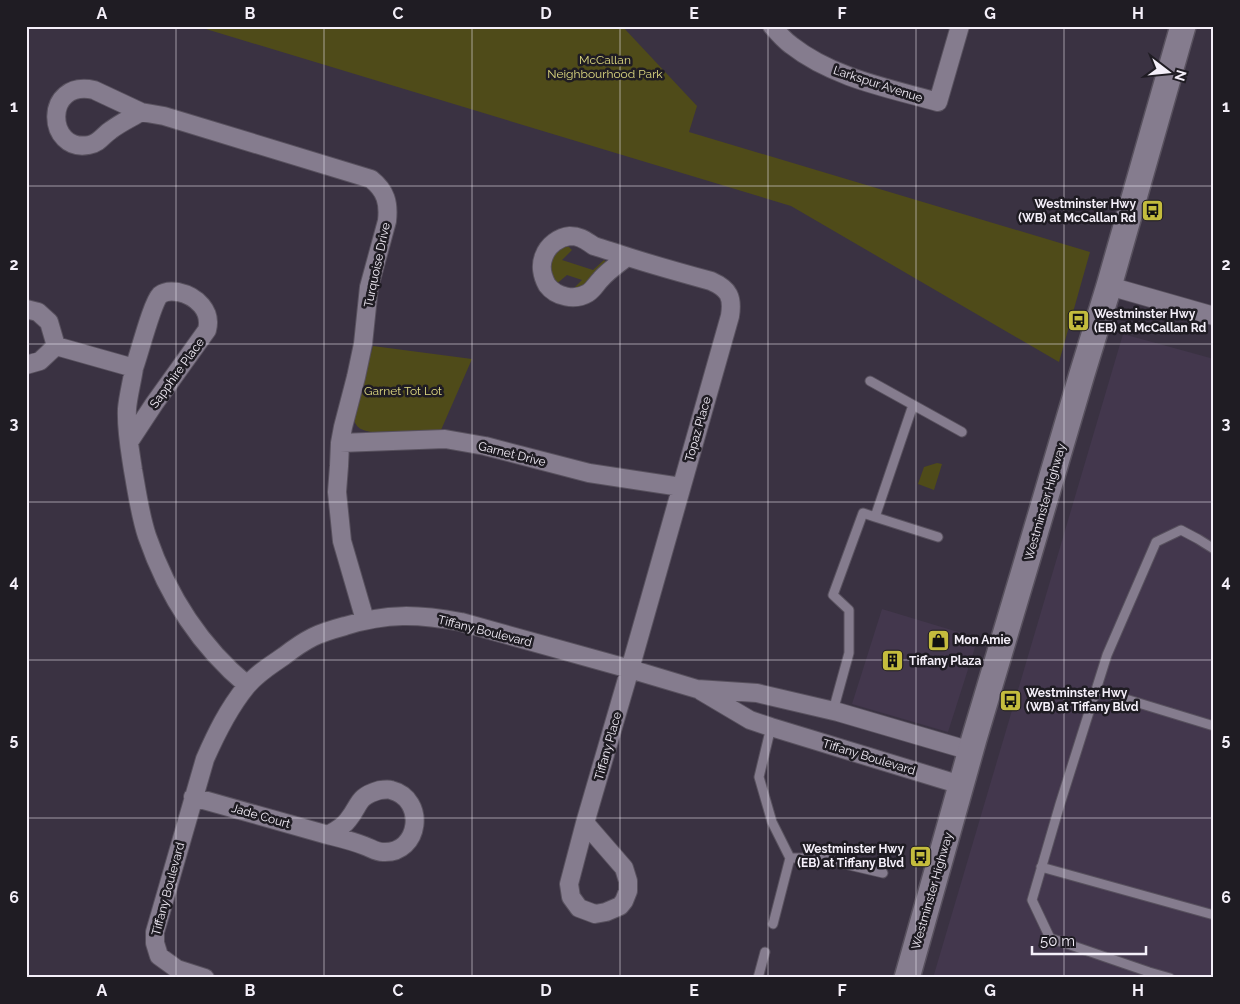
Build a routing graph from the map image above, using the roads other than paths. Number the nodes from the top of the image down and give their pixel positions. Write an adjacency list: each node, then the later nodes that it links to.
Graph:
1 (772, 26): 2 (street, Larkspur Avenue)
2 (960, 26)
3 (1183, 26): 6 (main road, Westminster Highway)
4 (141, 112): 16 (street, Turquoise Drive)
5 (627, 257): 5 (street, Topaz Place); 17 (street, Topaz Place)
6 (1109, 286): 8 (street); 29 (main road, Westminster Highway)
7 (26, 309): 9 (street)
8 (1214, 316)
9 (56, 346): 10 (street); 11 (street)
10 (26, 365)
11 (134, 368): 15 (street, Sapphire Place); 15 (street, Sapphire Place)
12 (870, 381): 13 (lane)
13 (913, 404): 14 (lane); 18 (lane)
14 (962, 432)
15 (129, 442): 23 (street, Sapphire Place)
16 (340, 443): 17 (street, Garnet Drive); 21 (street, Turquoise Drive)
17 (682, 487): 22 (street, Topaz Place)
18 (875, 517): 19 (lane); 26 (lane)
19 (938, 537)
20 (1214, 549): 25 (lane)
21 (365, 620): 22 (street, Tiffany Boulevard); 23 (street, Tiffany Boulevard)
22 (630, 669): 24 (street, Tiffany Boulevard); 32 (street, Tiffany Place)
23 (247, 686): 31 (street, Tiffany Boulevard)
24 (696, 689): 26 (street, Tiffany Boulevard); 28 (street, Tiffany Boulevard)
25 (1096, 690): 27 (lane); 35 (lane)
26 (833, 711): 29 (street, Tiffany Boulevard)
27 (1214, 726)
28 (771, 727): 30 (street, Tiffany Boulevard); 34 (lane)
29 (971, 751): 30 (main road, Westminster Highway)
30 (961, 784): 42 (main road, Westminster Highway)
31 (193, 797): 33 (street, Jade Court); 40 (street, Tiffany Boulevard)
32 (585, 823): 32 (street, Tiffany Place)
33 (328, 835): 33 (street, Jade Court)
34 (790, 858): 36 (lane); 38 (lane)
35 (1041, 868): 37 (lane); 43 (lane)
36 (883, 873)
37 (1214, 915)
38 (772, 924)
39 (765, 952): 41 (lane)
40 (205, 978)
41 (758, 978)
42 (907, 978)
43 (1170, 978)

